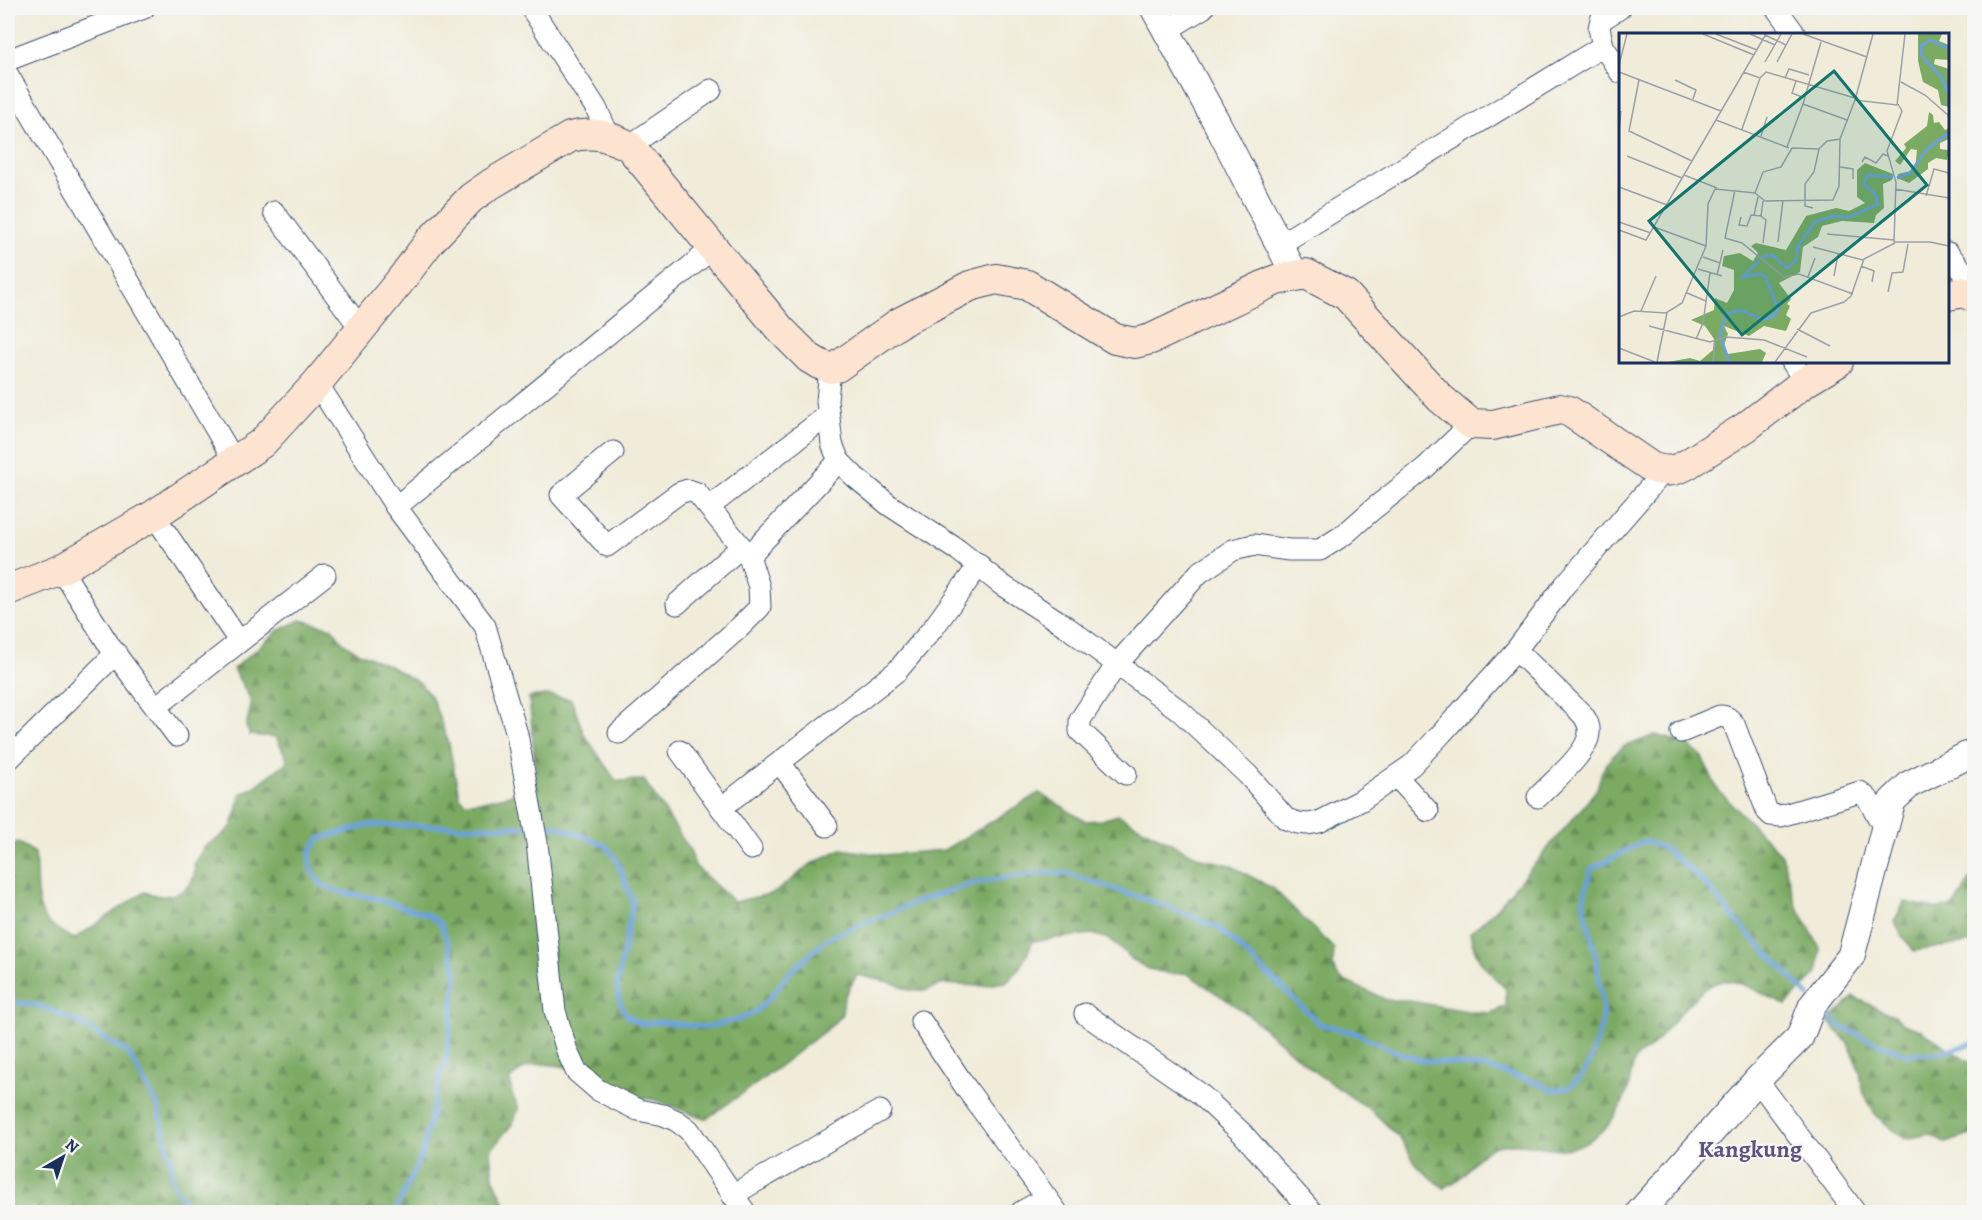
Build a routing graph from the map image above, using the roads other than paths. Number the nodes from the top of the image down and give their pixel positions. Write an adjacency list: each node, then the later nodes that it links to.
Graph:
1 (144, 8): 9 (street)
2 (531, 8): 13 (street)
3 (1203, 8): 6 (street)
4 (1620, 8): 8 (street)
5 (1776, 8): 7 (street)
6 (1161, 19): 15 (street)
7 (1794, 33)
8 (1603, 46): 10 (street); 15 (street)
9 (8, 60)
10 (1619, 70)
11 (8, 75): 29 (street)
12 (711, 90): 13 (street)
13 (619, 141): 16 (main road); 20 (main road)
14 (274, 212): 20 (street)
15 (1280, 244): 18 (street)
16 (713, 248): 22 (main road); 31 (street)
17 (1949, 257): 19 (street)
18 (1295, 275): 22 (main road); 26 (main road)
19 (1966, 288)
20 (361, 329): 24 (main road)
21 (1834, 363): 23 (main road)
22 (830, 368): 25 (street)
23 (1799, 372): 30 (main road)
24 (317, 383): 29 (main road); 31 (street)
25 (828, 415): 28 (street); 32 (street)
26 (1471, 424): 30 (main road); 43 (street)
27 (614, 452): 32 (street)
28 (839, 461): 34 (street); 35 (street)
29 (235, 462): 33 (main road)
30 (1664, 471): 41 (street)
31 (396, 507): 64 (street)
32 (709, 507): 34 (street)
33 (154, 515): 36 (main road); 40 (street)
34 (745, 552): 39 (street); 46 (street)
35 (979, 565): 43 (street); 51 (street)
36 (61, 569): 38 (main road); 42 (street)
37 (325, 575): 40 (street)
38 (8, 590)
39 (678, 604)
40 (239, 641): 44 (street)
41 (1515, 650): 53 (street); 54 (street)
42 (116, 653): 44 (street); 50 (street)
43 (1117, 664): 52 (street); 53 (street)
44 (156, 707): 47 (street)
45 (1681, 732): 58 (street)
46 (619, 733)
47 (177, 736)
48 (680, 751): 55 (street)
49 (1974, 752): 58 (street)
50 (8, 760)
51 (780, 763): 55 (street); 57 (street)
52 (1126, 774)
53 (1396, 776): 56 (street)
54 (1538, 796)
55 (722, 808): 59 (street)
56 (1428, 811)
57 (827, 826)
58 (1884, 828): 62 (street)
59 (752, 849)
60 (1085, 1014): 68 (street)
61 (921, 1021): 65 (street)
62 (1759, 1078): 69 (street); 70 (street)
63 (880, 1111): 64 (street)
64 (732, 1195): 66 (street)
65 (1052, 1205): 67 (street)
66 (745, 1212)
67 (1021, 1212)
68 (1312, 1212)
69 (1640, 1212)
70 (1855, 1212)

